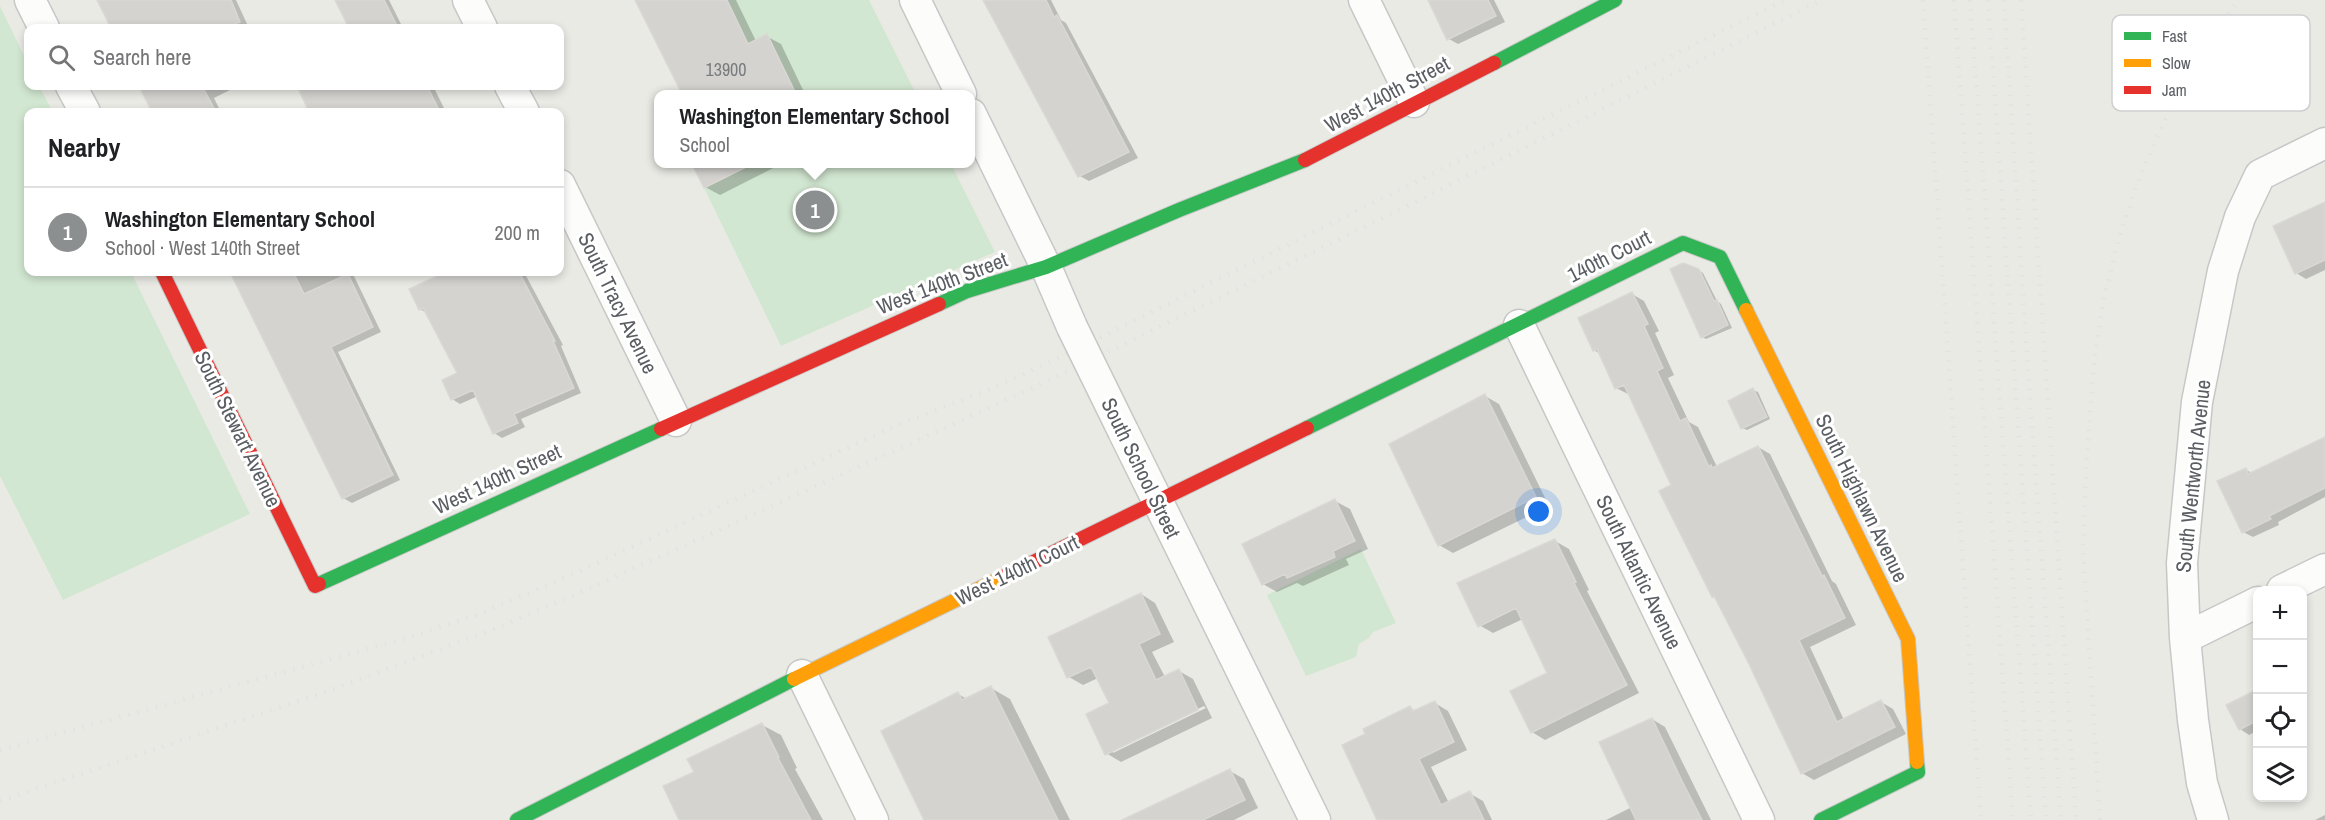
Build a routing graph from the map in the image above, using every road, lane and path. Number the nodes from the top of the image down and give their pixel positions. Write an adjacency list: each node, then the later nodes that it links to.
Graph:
1 (30, 0): 6 (street)
2 (468, 0): 7 (street)
3 (915, 0): 10 (street)
4 (1364, 0): 11 (street)
5 (1615, 0): 11 (street, West 140th Street)
6 (42, 24)
7 (480, 24)
8 (74, 90): 12 (street)
9 (512, 90): 13 (street)
10 (959, 90)
11 (1414, 102): 18 (street, West 140th Street)
12 (83, 108)
13 (522, 108)
14 (975, 122): 18 (street, South School Street)
15 (2325, 143): 27 (street, South Wentworth Avenue)
16 (564, 193): 21 (street, South Tracy Avenue)
17 (1720, 256): 20 (street, 140th Court); 33 (street, South Highlawn Avenue)
18 (1046, 267): 21 (street, West 140th Street); 22 (street, South School Street, bridge)
19 (164, 276): 24 (street, South Stewart Avenue)
20 (1519, 325): 22 (street, West 140th Court); 32 (street, South Atlantic Avenue)
21 (676, 421): 24 (street, West 140th Street)
22 (1157, 501): 28 (street, West 140th Court); 31 (street, South School Street)
23 (2325, 569): 25 (street)
24 (315, 586)
25 (2292, 586)
26 (2253, 604): 27 (street)
27 (2185, 638): 34 (street, South Wentworth Avenue)
28 (802, 675): 29 (street, West 140th Court); 30 (street)
29 (517, 820)
30 (873, 820)
31 (1316, 820)
32 (1759, 820)
33 (1821, 820)
34 (2213, 820)

